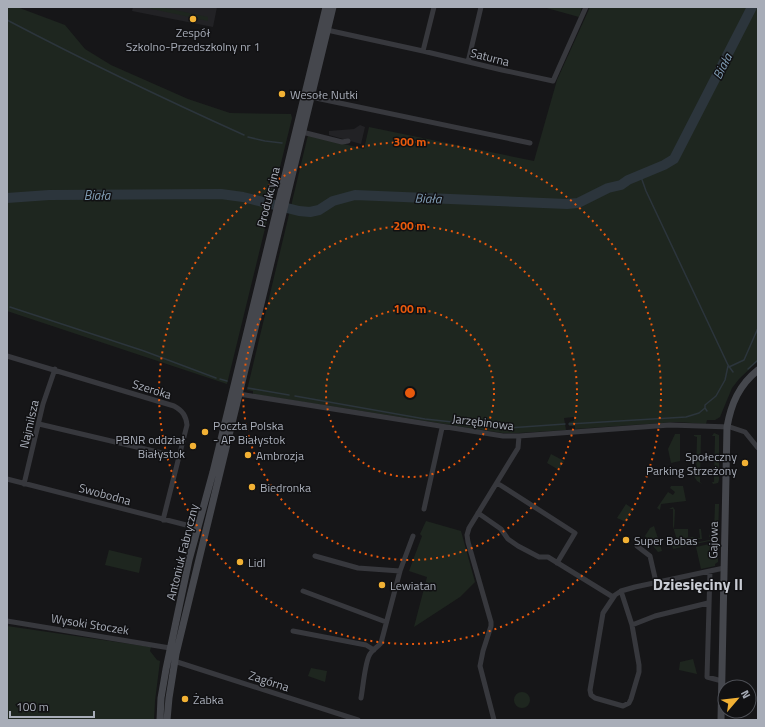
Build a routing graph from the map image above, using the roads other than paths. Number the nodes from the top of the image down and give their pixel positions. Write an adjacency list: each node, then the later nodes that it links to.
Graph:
1 (325, 7): 13 (main road, Produkcyjna)
2 (333, 7): 6 (main road, Produkcyjna)
3 (434, 7): 7 (street)
4 (481, 7): 8 (street)
5 (586, 7): 8 (street, Saturna)
6 (327, 30): 7 (street, Saturna); 9 (main road, Produkcyjna)
7 (423, 51): 8 (street, Saturna)
8 (468, 62)
9 (311, 97): 10 (main road, Produkcyjna); 12 (street)
10 (302, 132): 11 (street); 13 (main road, Produkcyjna)
11 (348, 141)
12 (530, 143)
13 (282, 201): 17 (main road, Produkcyjna)
14 (7, 356): 15 (street, Szeroka)
15 (55, 369): 18 (street, Najmilsza); 23 (street, Szeroka)
16 (758, 370): 19 (main road, Gajowa)
17 (236, 393): 20 (street, Jarzębinowa); 30 (main road, Antoniuk Fabryczny); 31 (main road, Antoniuk Fabryczny)
18 (39, 424): 23 (street); 26 (street, Najmilsza)
19 (727, 427): 21 (street, Jarzębinowa); 22 (street, Jarzębinowa); 36 (main road, Gajowa)
20 (442, 428): 21 (street, Jarzębinowa); 27 (street)
21 (520, 436): 25 (street)
22 (758, 448)
23 (179, 457): 29 (street, Szeroka)
24 (7, 480): 26 (street, Swobodna)
25 (497, 483): 28 (street); 35 (street)
26 (24, 484): 29 (street, Swobodna)
27 (424, 509)
28 (478, 513): 35 (street); 57 (street)
29 (163, 520): 30 (street, Swobodna)
30 (198, 528): 31 (main road); 48 (main road, Antoniuk Fabryczny)
31 (206, 530): 50 (main road, Antoniuk Fabryczny)
32 (413, 536): 37 (street)
33 (637, 546): 39 (street)
34 (315, 556): 37 (street)
35 (556, 562): 42 (street)
36 (724, 568): 38 (street); 51 (main road, Gajowa)
37 (400, 571): 45 (street)
38 (710, 571): 39 (street); 43 (street)
39 (656, 582): 41 (street)
40 (303, 591): 45 (street)
41 (621, 591): 42 (street); 46 (street)
42 (613, 597): 46 (street)
43 (708, 603): 46 (street); 52 (street)
44 (7, 621): 48 (street, Wysoki Stoczek)
45 (386, 622): 49 (street)
46 (632, 625)
47 (293, 631): 49 (street)
48 (170, 648): 54 (main road, Antoniuk Fabryczny)
49 (374, 650): 53 (street)
50 (174, 661): 55 (main road, Antoniuk Fabryczny); 56 (street, Zagórna)
51 (722, 679)
52 (717, 680)
53 (361, 698)
54 (160, 720)
55 (167, 720)
56 (358, 720)
57 (494, 720)

